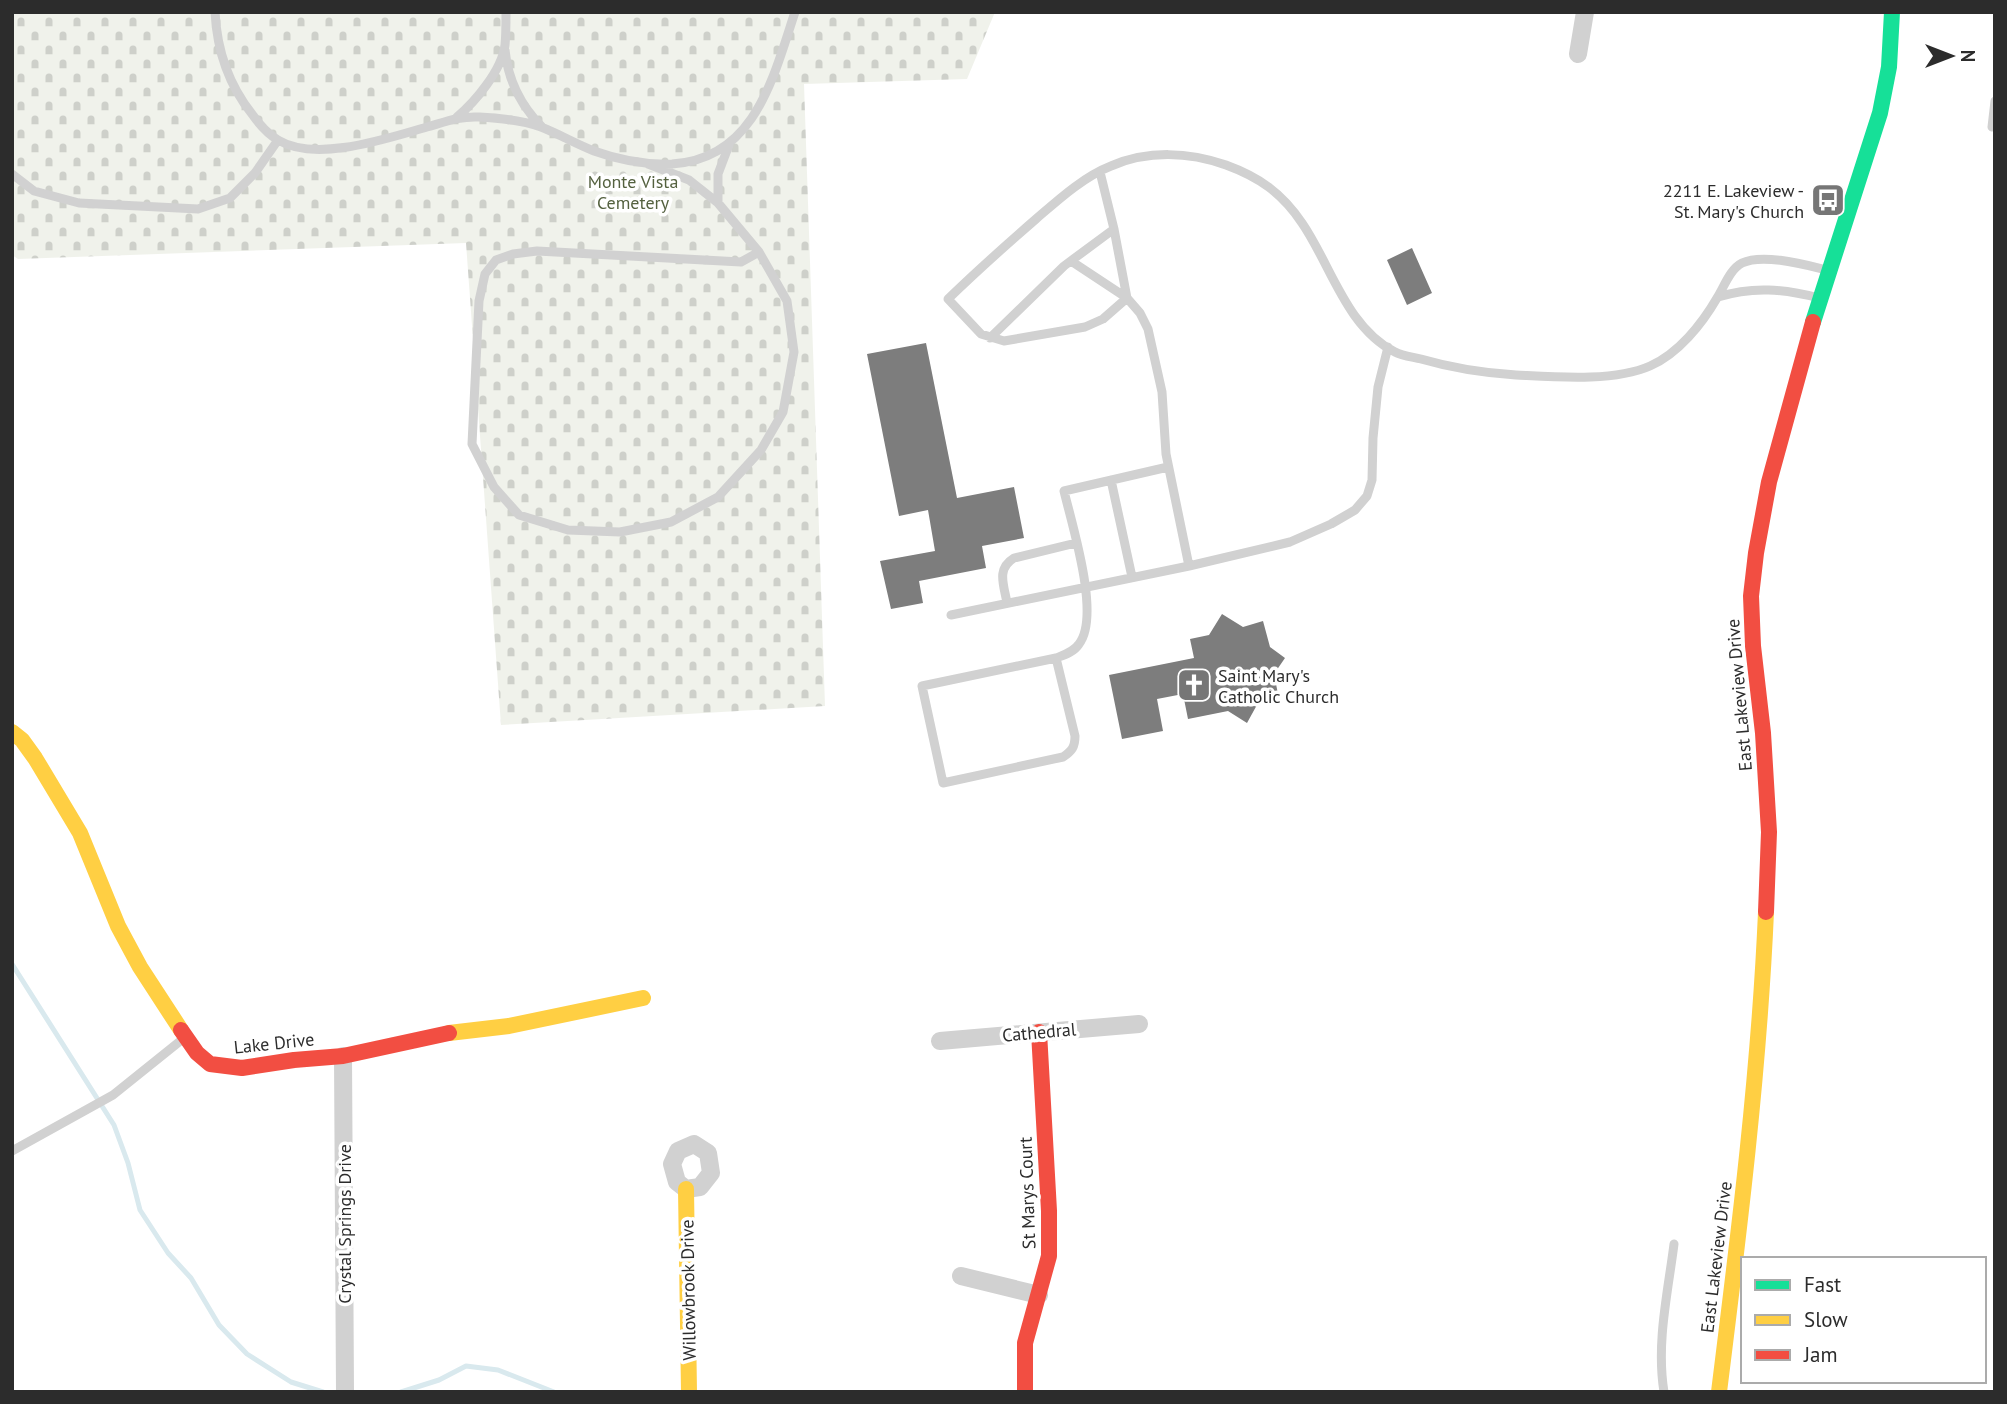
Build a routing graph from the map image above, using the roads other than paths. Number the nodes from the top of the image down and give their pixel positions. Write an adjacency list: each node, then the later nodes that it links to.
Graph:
1 (215, 12): 12 (lane)
2 (506, 12): 6 (lane)
3 (795, 12): 13 (lane)
4 (1585, 12): 7 (street)
5 (1892, 12): 21 (street, East Lakeview Drive)
6 (505, 48): 9 (lane); 11 (lane)
7 (1578, 54)
8 (1995, 101): 10 (lane)
9 (457, 117): 11 (lane); 12 (lane)
10 (1992, 127)
11 (542, 128): 14 (lane)
12 (278, 140): 16 (lane)
13 (729, 145): 14 (lane); 17 (lane)
14 (648, 164): 17 (lane)
15 (1100, 172): 18 (lane); 25 (lane); 26 (lane)
16 (12, 174)
17 (718, 202): 19 (lane)
18 (1114, 229): 20 (lane); 23 (lane)
19 (759, 252): 19 (lane)
20 (1071, 261): 23 (lane); 25 (lane)
21 (1829, 271): 22 (lane); 24 (street, East Lakeview Drive)
22 (1718, 297): 24 (lane); 26 (lane)
23 (1127, 298): 25 (lane); 27 (lane)
24 (1820, 298): 52 (street, East Lakeview Drive)
25 (990, 338)
26 (1388, 347): 30 (lane)
27 (1168, 467): 28 (lane); 30 (lane)
28 (1111, 480): 29 (lane); 31 (lane)
29 (1076, 543): 32 (lane); 33 (lane)
30 (1189, 566): 31 (lane)
31 (1132, 577): 32 (lane)
32 (1085, 586): 33 (lane); 35 (lane)
33 (1007, 603): 34 (lane)
34 (951, 615)
35 (1056, 658): 35 (lane)
36 (12, 732): 40 (street, Lake Drive)
37 (643, 998): 42 (street, Lake Drive)
38 (1139, 1024): 39 (street, Cathedral)
39 (1039, 1031): 41 (street, Cathedral); 47 (street, St Marys Court)
40 (186, 1037): 42 (street, Lake Drive); 43 (lane)
41 (940, 1041)
42 (343, 1056): 48 (street, Crystal Springs Drive)
43 (12, 1151)
44 (686, 1189): 49 (street, Willowbrook Drive)
45 (1674, 1244): 51 (lane)
46 (961, 1276): 47 (street)
47 (1039, 1295): 50 (street, St Marys Court)
48 (345, 1392)
49 (689, 1392)
50 (1025, 1392)
51 (1664, 1392)
52 (1719, 1392)

